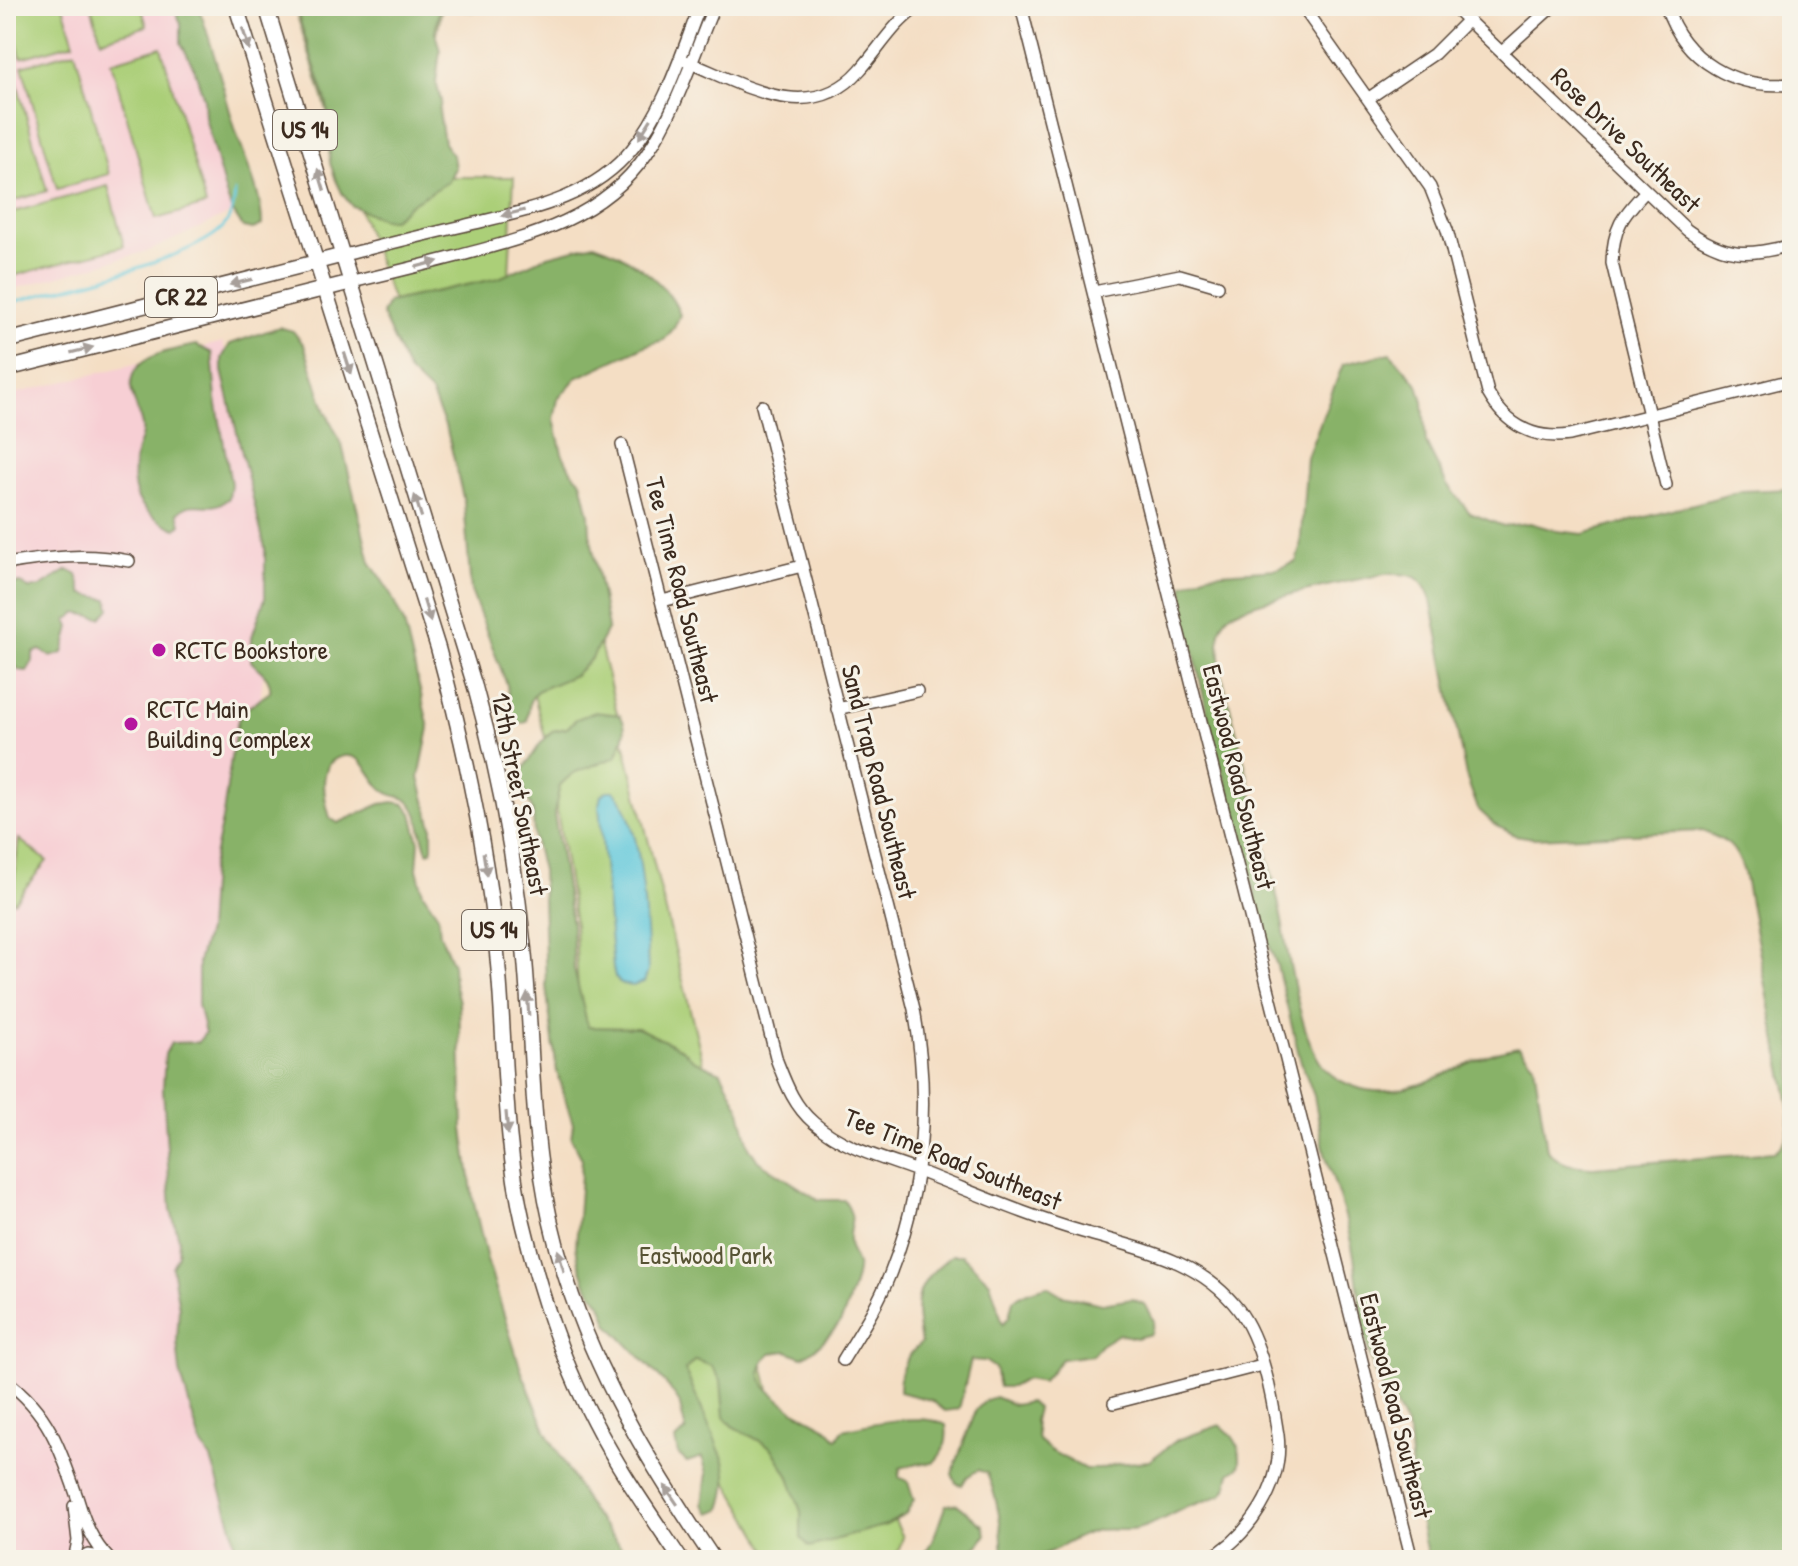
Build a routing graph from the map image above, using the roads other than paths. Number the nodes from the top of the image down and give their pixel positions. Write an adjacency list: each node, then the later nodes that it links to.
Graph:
1 (236, 6): 19 (main road, US 14, one-way to 19)
2 (266, 6): 18 (main road, US 14, one-way to 2)
3 (700, 6): 13 (street)
4 (714, 6): 13 (street)
5 (919, 6): 13 (street)
6 (1021, 6): 23 (street, Eastwood Road Southeast)
7 (1302, 6): 15 (street)
8 (1453, 6): 11 (street, Rose Drive Southeast)
9 (1553, 6): 12 (street)
10 (1666, 6): 14 (street)
11 (1467, 21): 12 (street, Rose Drive Southeast); 15 (street)
12 (1502, 52): 16 (street, Rose Drive Southeast)
13 (684, 61): 18 (street, one-way to 18); 20 (street, one-way to 13)
14 (1792, 84)
15 (1369, 98): 28 (street)
16 (1646, 191): 17 (street, Rose Drive Southeast); 28 (street)
17 (1792, 245)
18 (344, 255): 19 (main road, CR 22); 20 (main road, 12th Street Southeast / US 14)
19 (316, 262): 22 (main road, 12th Street Southeast / US 14); 24 (main road, CR 22, one-way to 24)
20 (352, 282): 22 (main road, CR 22); 46 (main road, 12th Street Southeast / US 14, one-way to 20)
21 (1218, 286): 23 (street)
22 (324, 289): 25 (main road, CR 22, one-way to 22); 45 (main road, 12th Street Southeast / US 14, one-way to 45)
23 (1094, 292): 48 (street, Eastwood Road Southeast)
24 (6, 341)
25 (6, 369)
26 (1792, 380): 28 (street)
27 (762, 406): 33 (street, Sand Trap Road Southeast)
28 (1649, 417): 30 (street)
29 (622, 445): 34 (street, Tee Time Road Southeast)
30 (1666, 485)
31 (129, 561): 32 (street)
32 (6, 564)
33 (802, 566): 34 (street); 36 (street, Sand Trap Road Southeast)
34 (662, 601): 37 (street, Tee Time Road Southeast)
35 (917, 691): 36 (street)
36 (837, 709): 37 (street, Sand Trap Road Southeast)
37 (919, 1172): 38 (street, Sand Trap Road Southeast); 39 (street, Tee Time Road Southeast)
38 (843, 1360)
39 (1262, 1365): 41 (street); 47 (street, Tee Time Road Southeast)
40 (6, 1381): 42 (street)
41 (1114, 1403)
42 (61, 1451): 43 (street); 44 (street)
43 (75, 1560): 44 (street)
44 (110, 1560)
45 (681, 1560)
46 (714, 1560)
47 (1207, 1560)
48 (1412, 1560)

